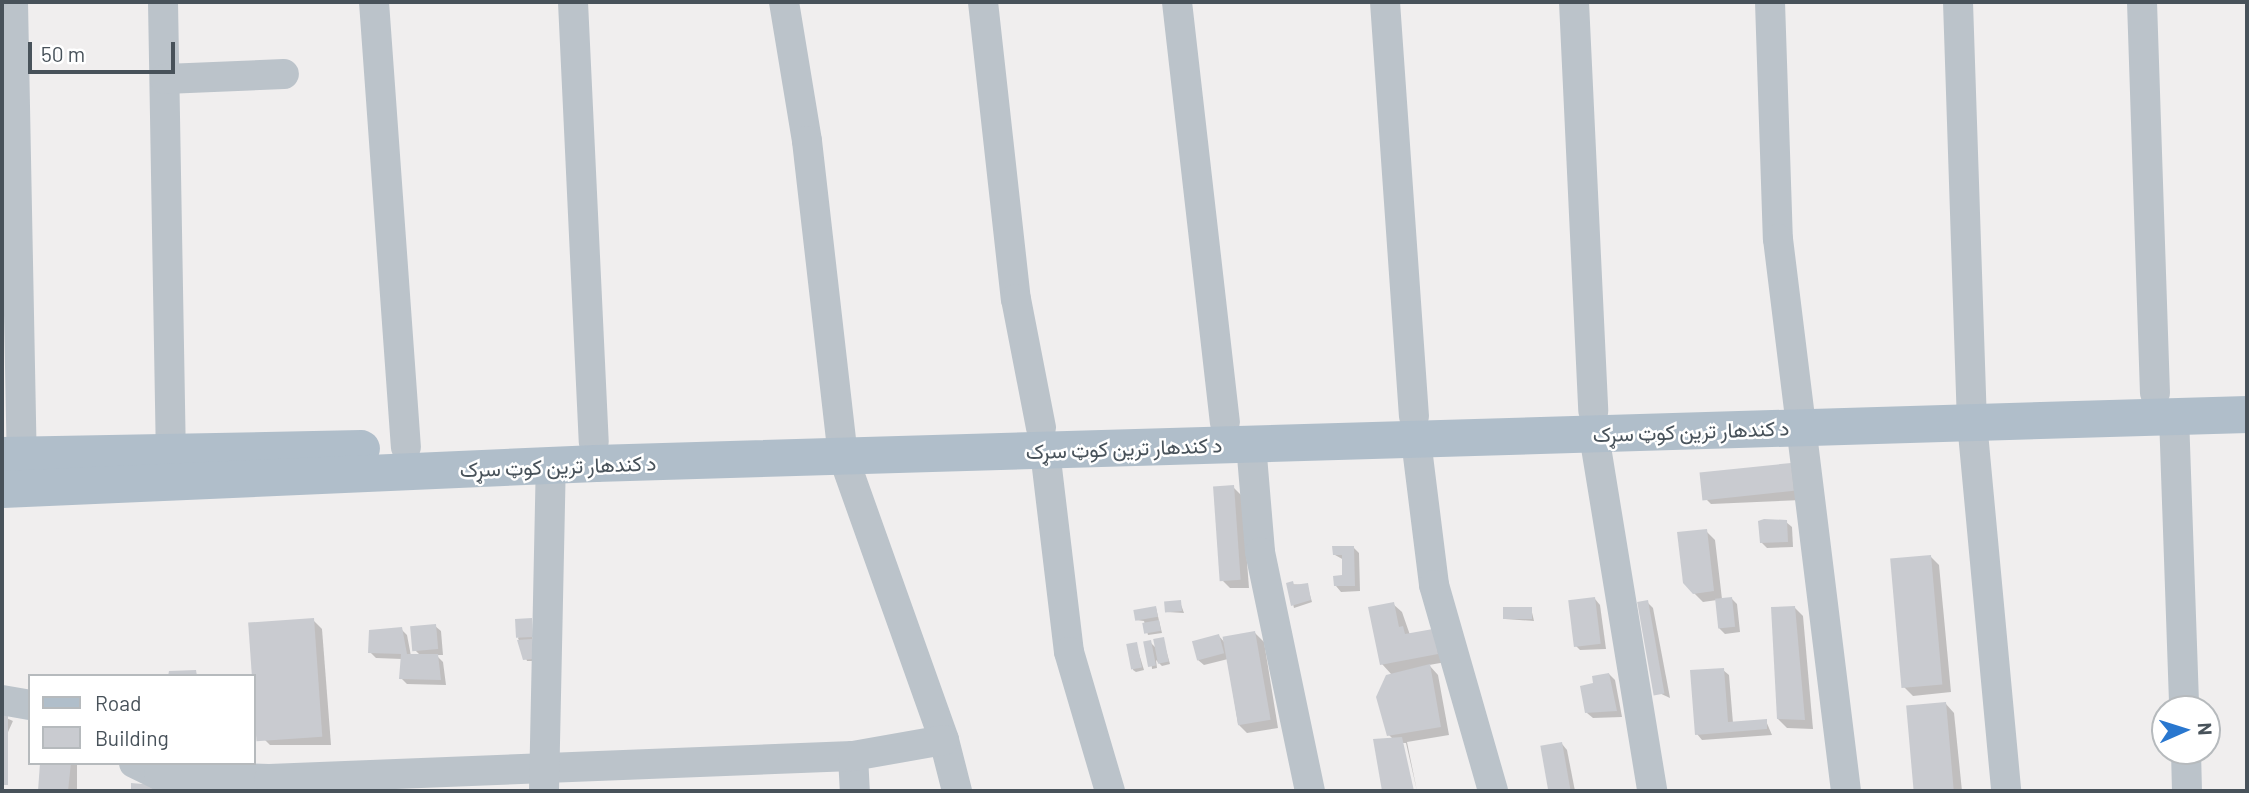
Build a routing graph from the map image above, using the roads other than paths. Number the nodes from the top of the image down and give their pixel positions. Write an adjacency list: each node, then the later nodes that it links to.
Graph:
1 (13, 2): 15 (street)
2 (163, 2): 14 (street)
3 (374, 2): 27 (street)
4 (573, 2): 25 (street)
5 (784, 2): 26 (street)
6 (983, 2): 24 (street)
7 (1177, 2): 23 (street)
8 (1385, 2): 22 (street)
9 (1574, 2): 21 (street)
10 (1770, 2): 20 (street)
11 (1958, 2): 18 (street)
12 (2142, 2): 17 (street)
13 (284, 74): 14 (street)
14 (164, 79): 28 (street)
15 (10, 260): 29 (street)
16 (2247, 391): 17 (main road, د کندهار ترين کوټ سړک)
17 (2165, 405): 18 (main road, د کندهار ترين کوټ سړک); 19 (main road, د کندهار ترين کوټ سړک); 33 (street)
18 (1971, 410): 20 (main road, د کندهار ترين کوټ سړک); 48 (street)
19 (2247, 414)
20 (1801, 416): 21 (main road, د کندهار ترين کوټ سړک); 47 (street)
21 (1593, 423): 22 (main road, د کندهار ترين کوټ سړک); 46 (street)
22 (1415, 428): 23 (main road, د کندهار ترين کوټ سړک); 45 (street)
23 (1238, 433): 24 (main road, د کندهار ترين کوټ سړک); 44 (street)
24 (1043, 439): 26 (main road, د کندهار ترين کوټ سړک); 43 (street)
25 (594, 441): 26 (main road, د کندهار ترين کوټ سړک); 27 (main road, د کندهار ترين کوټ سړک)
26 (842, 445): 30 (main road, د کندهار ترين کوټ سړک); 36 (street)
27 (406, 447): 28 (main road, د کندهار ترين کوټ سړک)
28 (171, 452): 31 (main road, د کندهار ترين کوټ سړک)
29 (12, 455): 31 (main road, د کندهار ترين کوټ سړک)
30 (551, 466): 31 (main road, د کندهار ترين کوټ سړک); 40 (street)
31 (70, 471): 32 (main road, د کندهار ترين کوټ سړک)
32 (2, 489)
33 (2183, 695)
34 (2, 700): 35 (street)
35 (28, 705)
36 (944, 740): 37 (street); 42 (street)
37 (853, 756): 40 (street); 41 (street)
38 (138, 765): 40 (street)
39 (2186, 765): 49 (street)
40 (544, 780)
41 (855, 791)
42 (957, 791)
43 (1110, 791)
44 (1310, 791)
45 (1493, 791)
46 (1652, 791)
47 (1846, 791)
48 (2006, 791)
49 (2187, 791)

